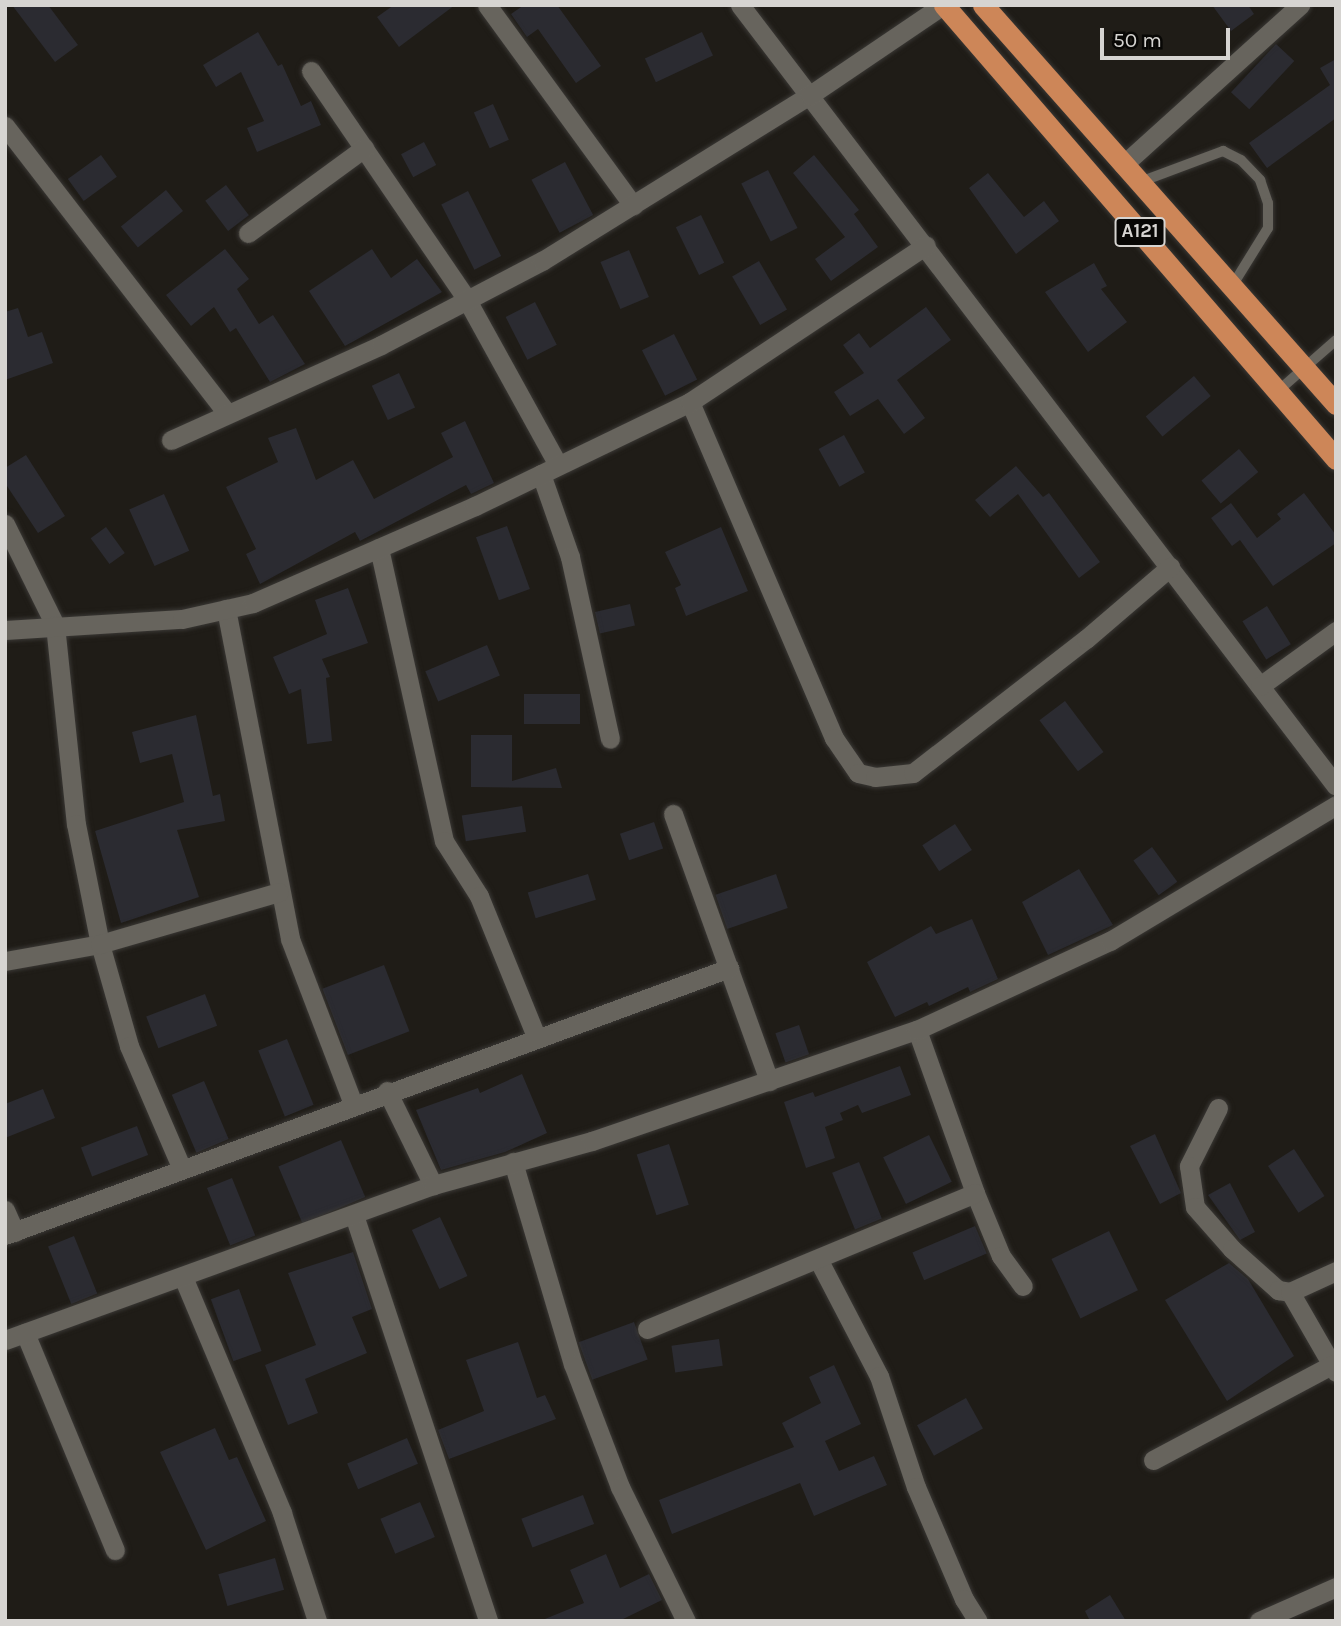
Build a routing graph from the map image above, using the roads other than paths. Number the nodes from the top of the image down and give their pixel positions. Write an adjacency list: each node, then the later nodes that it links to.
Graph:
1 (487, 5): 12 (street)
2 (740, 5): 7 (street)
3 (943, 5): 7 (street); 19 (highway, A121)
4 (983, 5): 10 (highway, A121)
5 (1300, 5): 10 (street)
6 (311, 71): 9 (street)
7 (810, 95): 12 (street); 14 (street)
8 (5, 126): 22 (street)
9 (364, 148): 13 (street); 16 (street)
10 (1123, 164): 11 (highway, A121)
11 (1139, 183): 15 (highway, A121); 15 (lane)
12 (633, 205): 16 (street)
13 (248, 233)
14 (926, 245): 20 (street); 28 (street)
15 (1230, 290): 18 (highway, A121)
16 (467, 300): 22 (street); 25 (street)
17 (1336, 340): 18 (lane)
18 (1302, 368): 19 (lane); 21 (highway, A121)
19 (1278, 392): 24 (highway, A121)
20 (690, 402): 25 (street); 28 (street)
21 (1336, 404)
22 (226, 412): 23 (street)
23 (171, 440)
24 (1336, 459)
25 (550, 469): 27 (street); 34 (street)
26 (5, 524): 30 (street)
27 (379, 548): 29 (street); 43 (street)
28 (1170, 567): 33 (street)
29 (226, 610): 30 (street); 38 (street)
30 (55, 625): 31 (street); 39 (street)
31 (5, 630)
32 (1336, 631): 33 (street)
33 (1260, 686): 35 (street)
34 (610, 739)
35 (1336, 786)
36 (1336, 804): 42 (street)
37 (673, 814): 41 (street)
38 (279, 892): 39 (street); 46 (street)
39 (100, 944): 40 (street); 49 (street)
40 (5, 961)
41 (729, 968): 43 (street); 44 (street)
42 (917, 1031): 44 (street); 51 (street)
43 (537, 1039): 45 (street)
44 (769, 1081): 48 (street)
45 (387, 1091): 46 (street); 50 (street)
46 (353, 1104): 49 (street)
47 (1218, 1108): 59 (street)
48 (513, 1162): 50 (street); 70 (street)
49 (181, 1167): 54 (street)
50 (433, 1185): 53 (street)
51 (975, 1193): 55 (street); 58 (street)
52 (5, 1210): 54 (street)
53 (354, 1215): 57 (street); 69 (street)
54 (10, 1233)
55 (818, 1259): 60 (street); 71 (street)
56 (1336, 1272): 59 (street)
57 (183, 1278): 61 (street); 68 (street)
58 (1023, 1286)
59 (1290, 1292): 63 (street)
60 (647, 1329)
61 (25, 1333): 62 (street); 65 (street)
62 (5, 1340)
63 (1334, 1368): 64 (street)
64 (1153, 1460)
65 (115, 1550)
66 (1336, 1587): 67 (street)
67 (1271, 1618)
68 (317, 1621)
69 (488, 1621)
70 (686, 1621)
71 (978, 1621)

